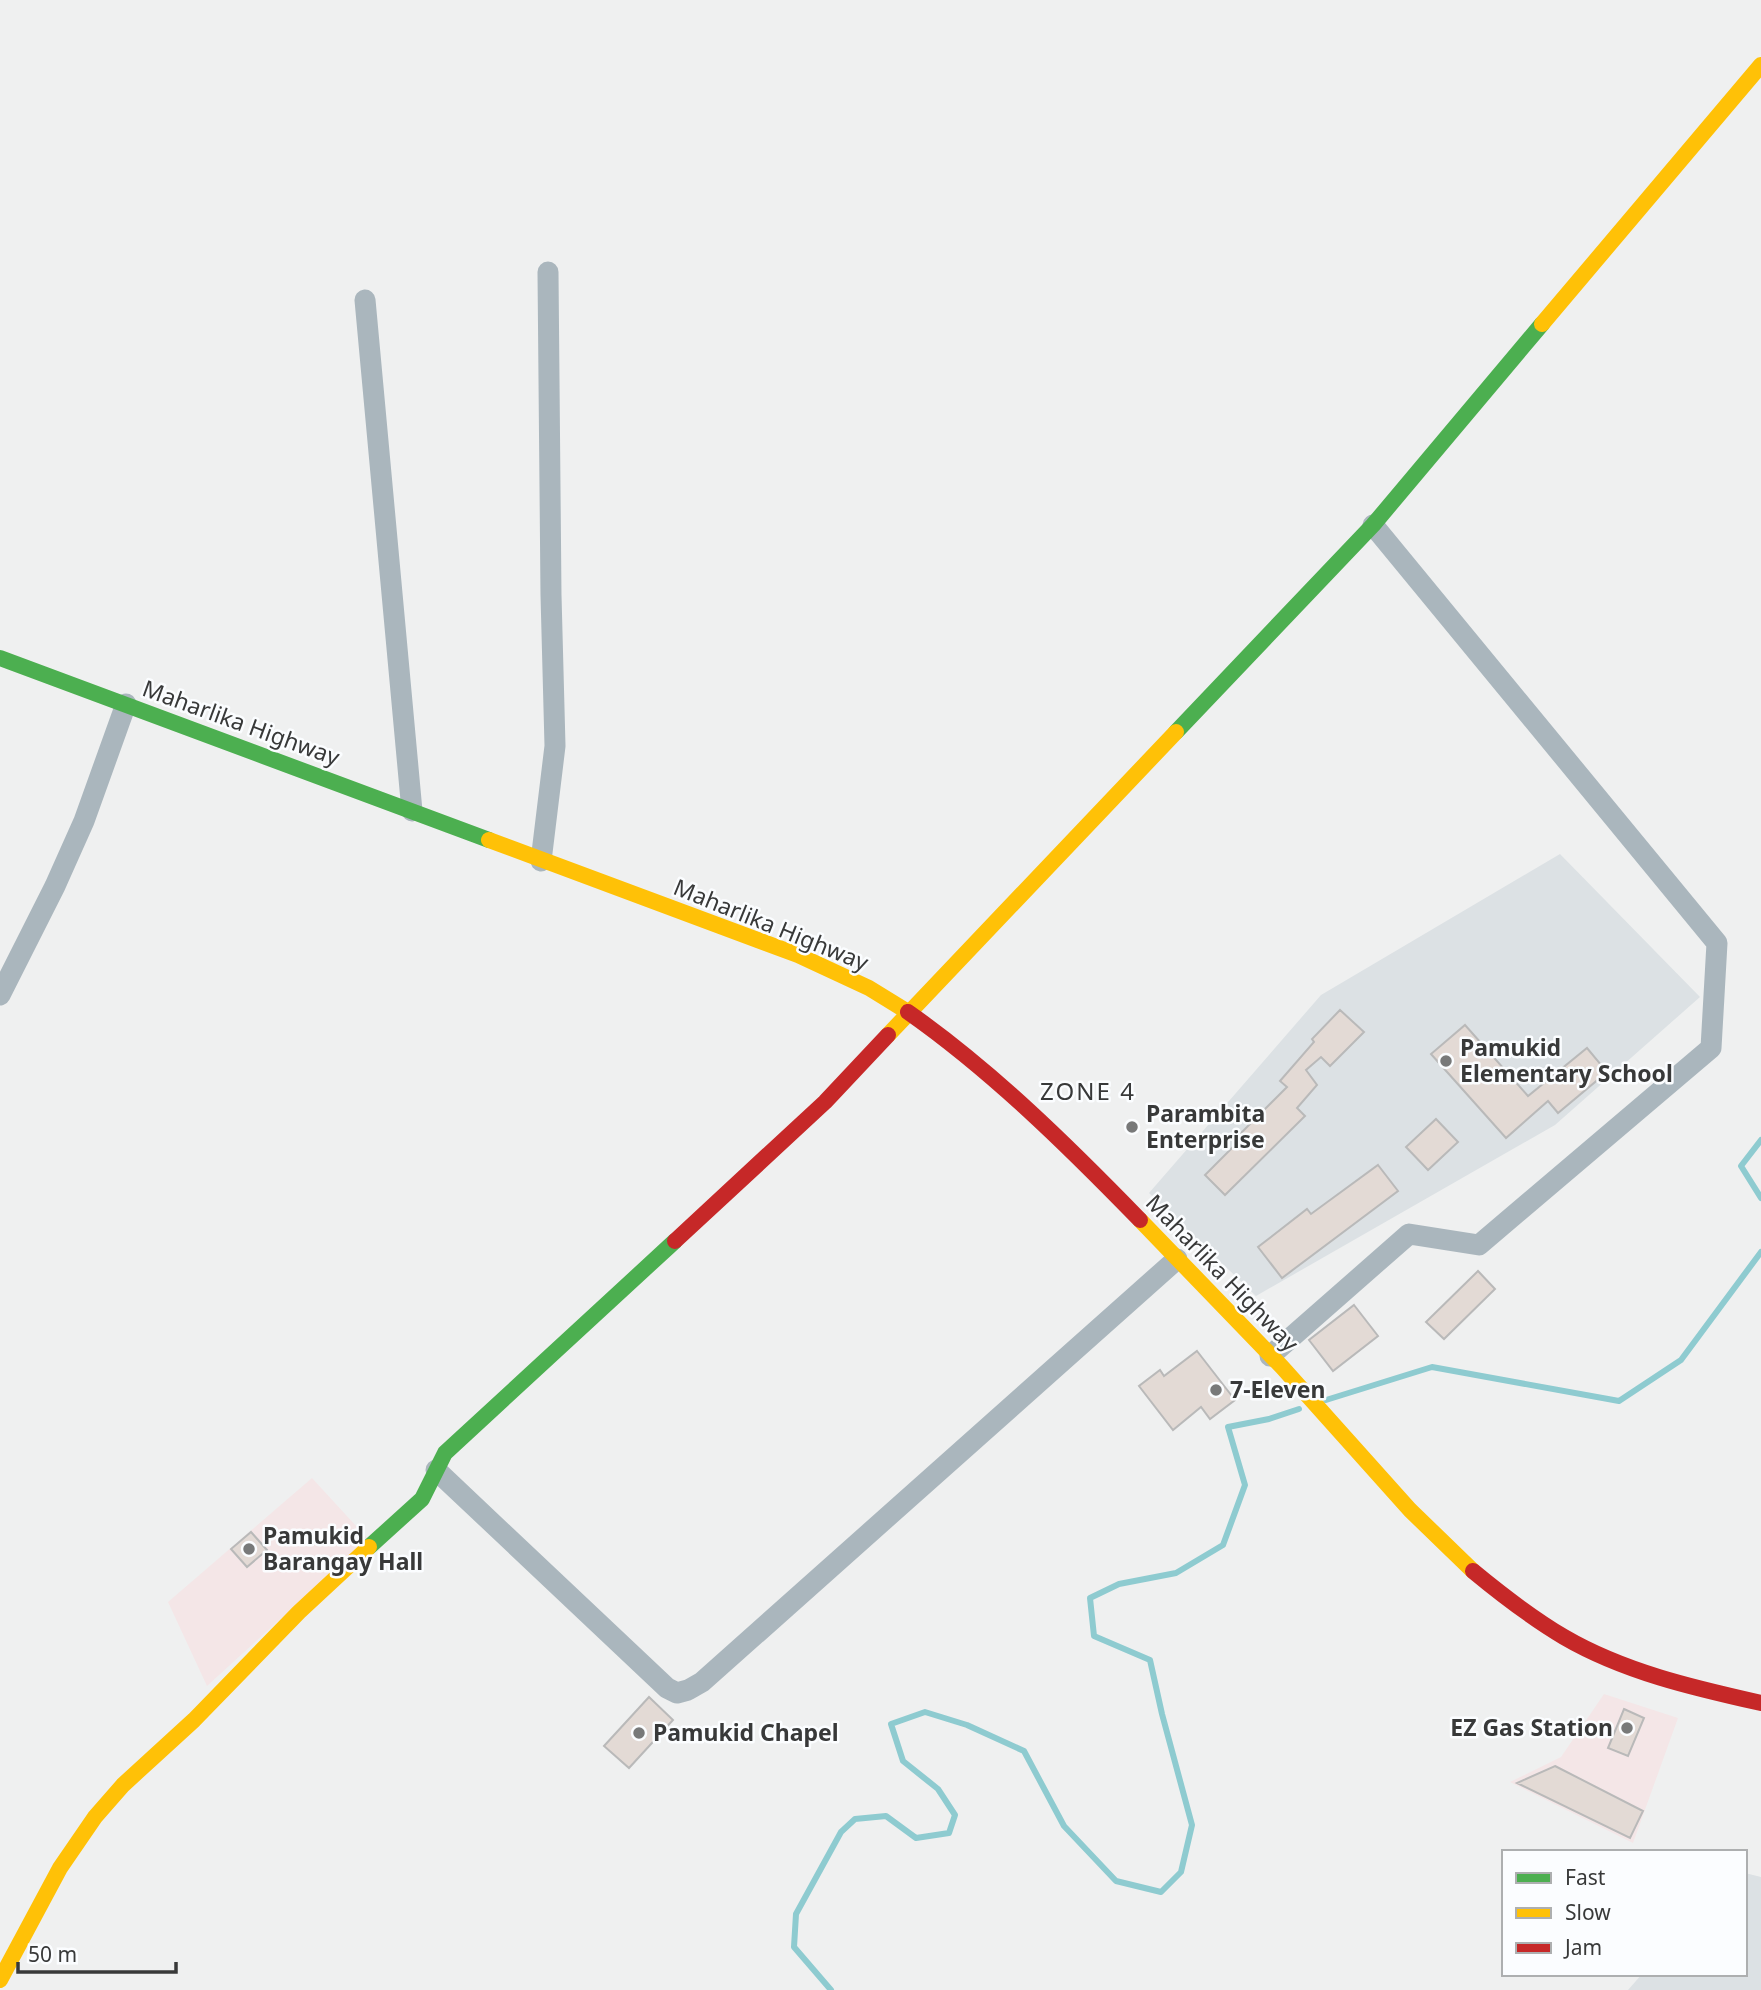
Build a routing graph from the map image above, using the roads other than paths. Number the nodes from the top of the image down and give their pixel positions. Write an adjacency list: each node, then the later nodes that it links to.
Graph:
1 (1761, 65): 4 (main road)
2 (548, 272): 8 (street)
3 (365, 300): 7 (street)
4 (1373, 525): 10 (main road); 12 (street)
5 (0, 658): 6 (main road, Maharlika Highway)
6 (126, 704): 7 (main road, Maharlika Highway); 9 (street)
7 (412, 811): 8 (main road, Maharlika Highway)
8 (541, 861): 10 (main road, Maharlika Highway)
9 (0, 995)
10 (910, 1013): 11 (main road, Maharlika Highway); 13 (main road)
11 (1177, 1259): 12 (main road, Maharlika Highway); 13 (street)
12 (1270, 1356): 14 (main road, Maharlika Highway)
13 (436, 1470): 15 (main road)
14 (1761, 1703)
15 (0, 1980)

